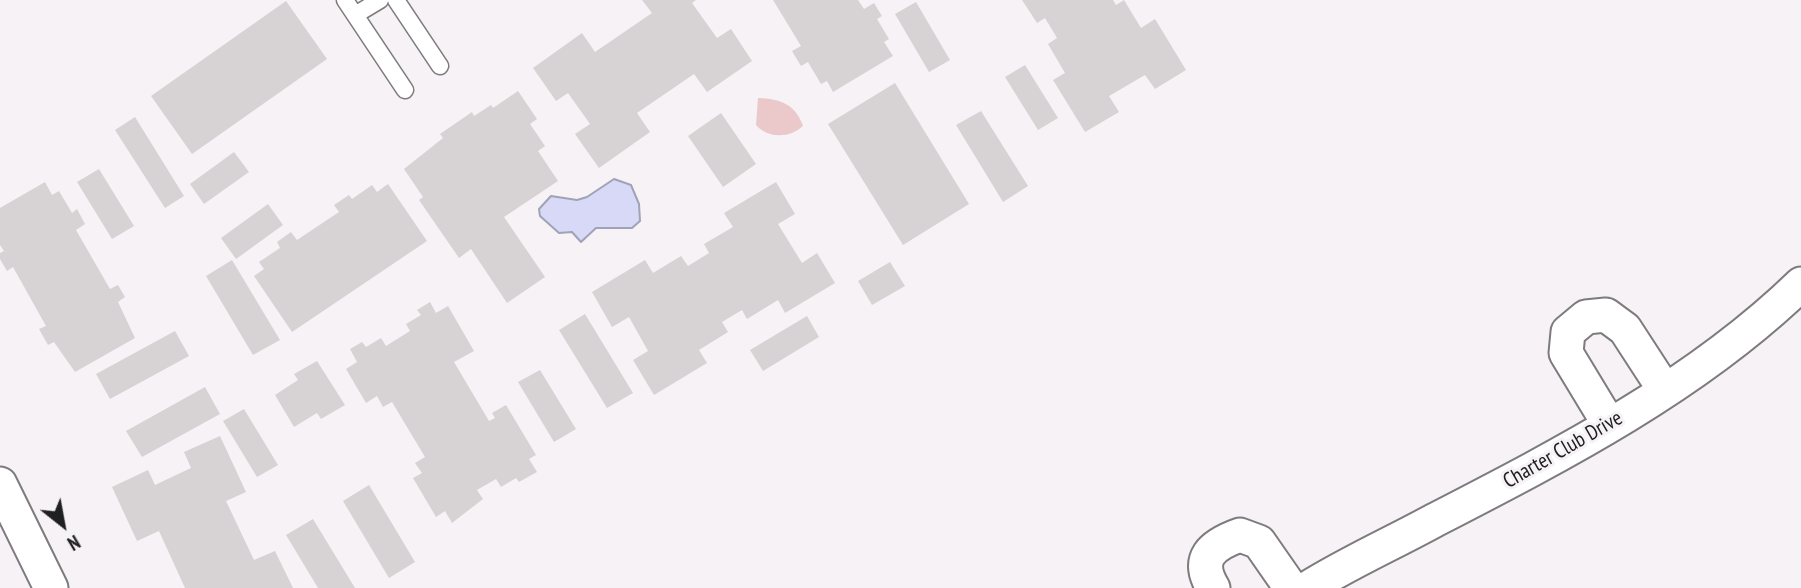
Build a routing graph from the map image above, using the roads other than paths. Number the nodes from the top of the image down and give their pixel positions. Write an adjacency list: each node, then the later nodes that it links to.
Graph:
1 (345, 0): 4 (lane)
2 (380, 0): 4 (lane)
3 (396, 0): 5 (lane)
4 (355, 15): 6 (lane)
5 (440, 66)
6 (405, 90)
7 (1801, 284): 8 (street, Charter Club Drive)
8 (1664, 389): 9 (street, Charter Club Drive); 9 (street)
9 (1609, 425): 14 (street, Charter Club Drive)
10 (1, 487): 11 (street)
11 (51, 588)
12 (1213, 588): 13 (street)
13 (1291, 588)
14 (1308, 588)

